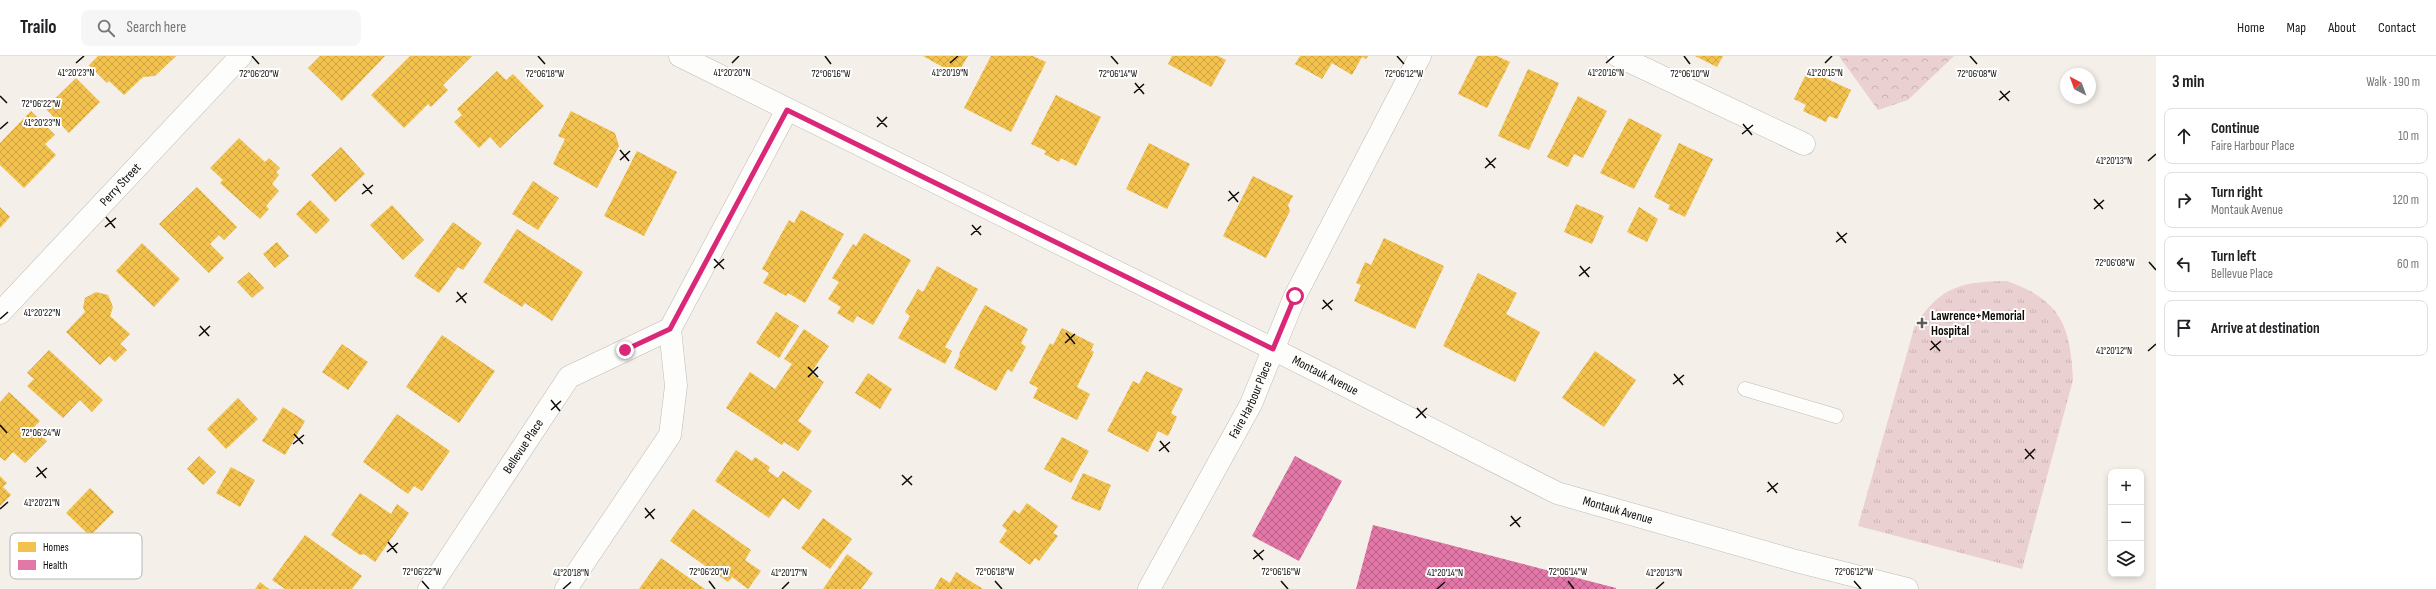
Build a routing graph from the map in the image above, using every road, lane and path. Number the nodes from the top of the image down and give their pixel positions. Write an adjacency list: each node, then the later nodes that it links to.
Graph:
1 (241, 56): 7 (street, Perry Street)
2 (680, 56): 5 (street, Montauk Avenue)
3 (1420, 56): 9 (street, Faire Harbour Place)
4 (1626, 58): 6 (street)
5 (787, 110): 8 (street); 9 (street, Montauk Avenue)
6 (1804, 144)
7 (0, 313)
8 (670, 329): 12 (street, Bellevue Place); 13 (street)
9 (1273, 349): 14 (street, Faire Harbour Place); 15 (street, Montauk Avenue)
10 (1745, 389): 11 (lane)
11 (1836, 416)
12 (429, 589)
13 (566, 589)
14 (1149, 589)
15 (1907, 589)

